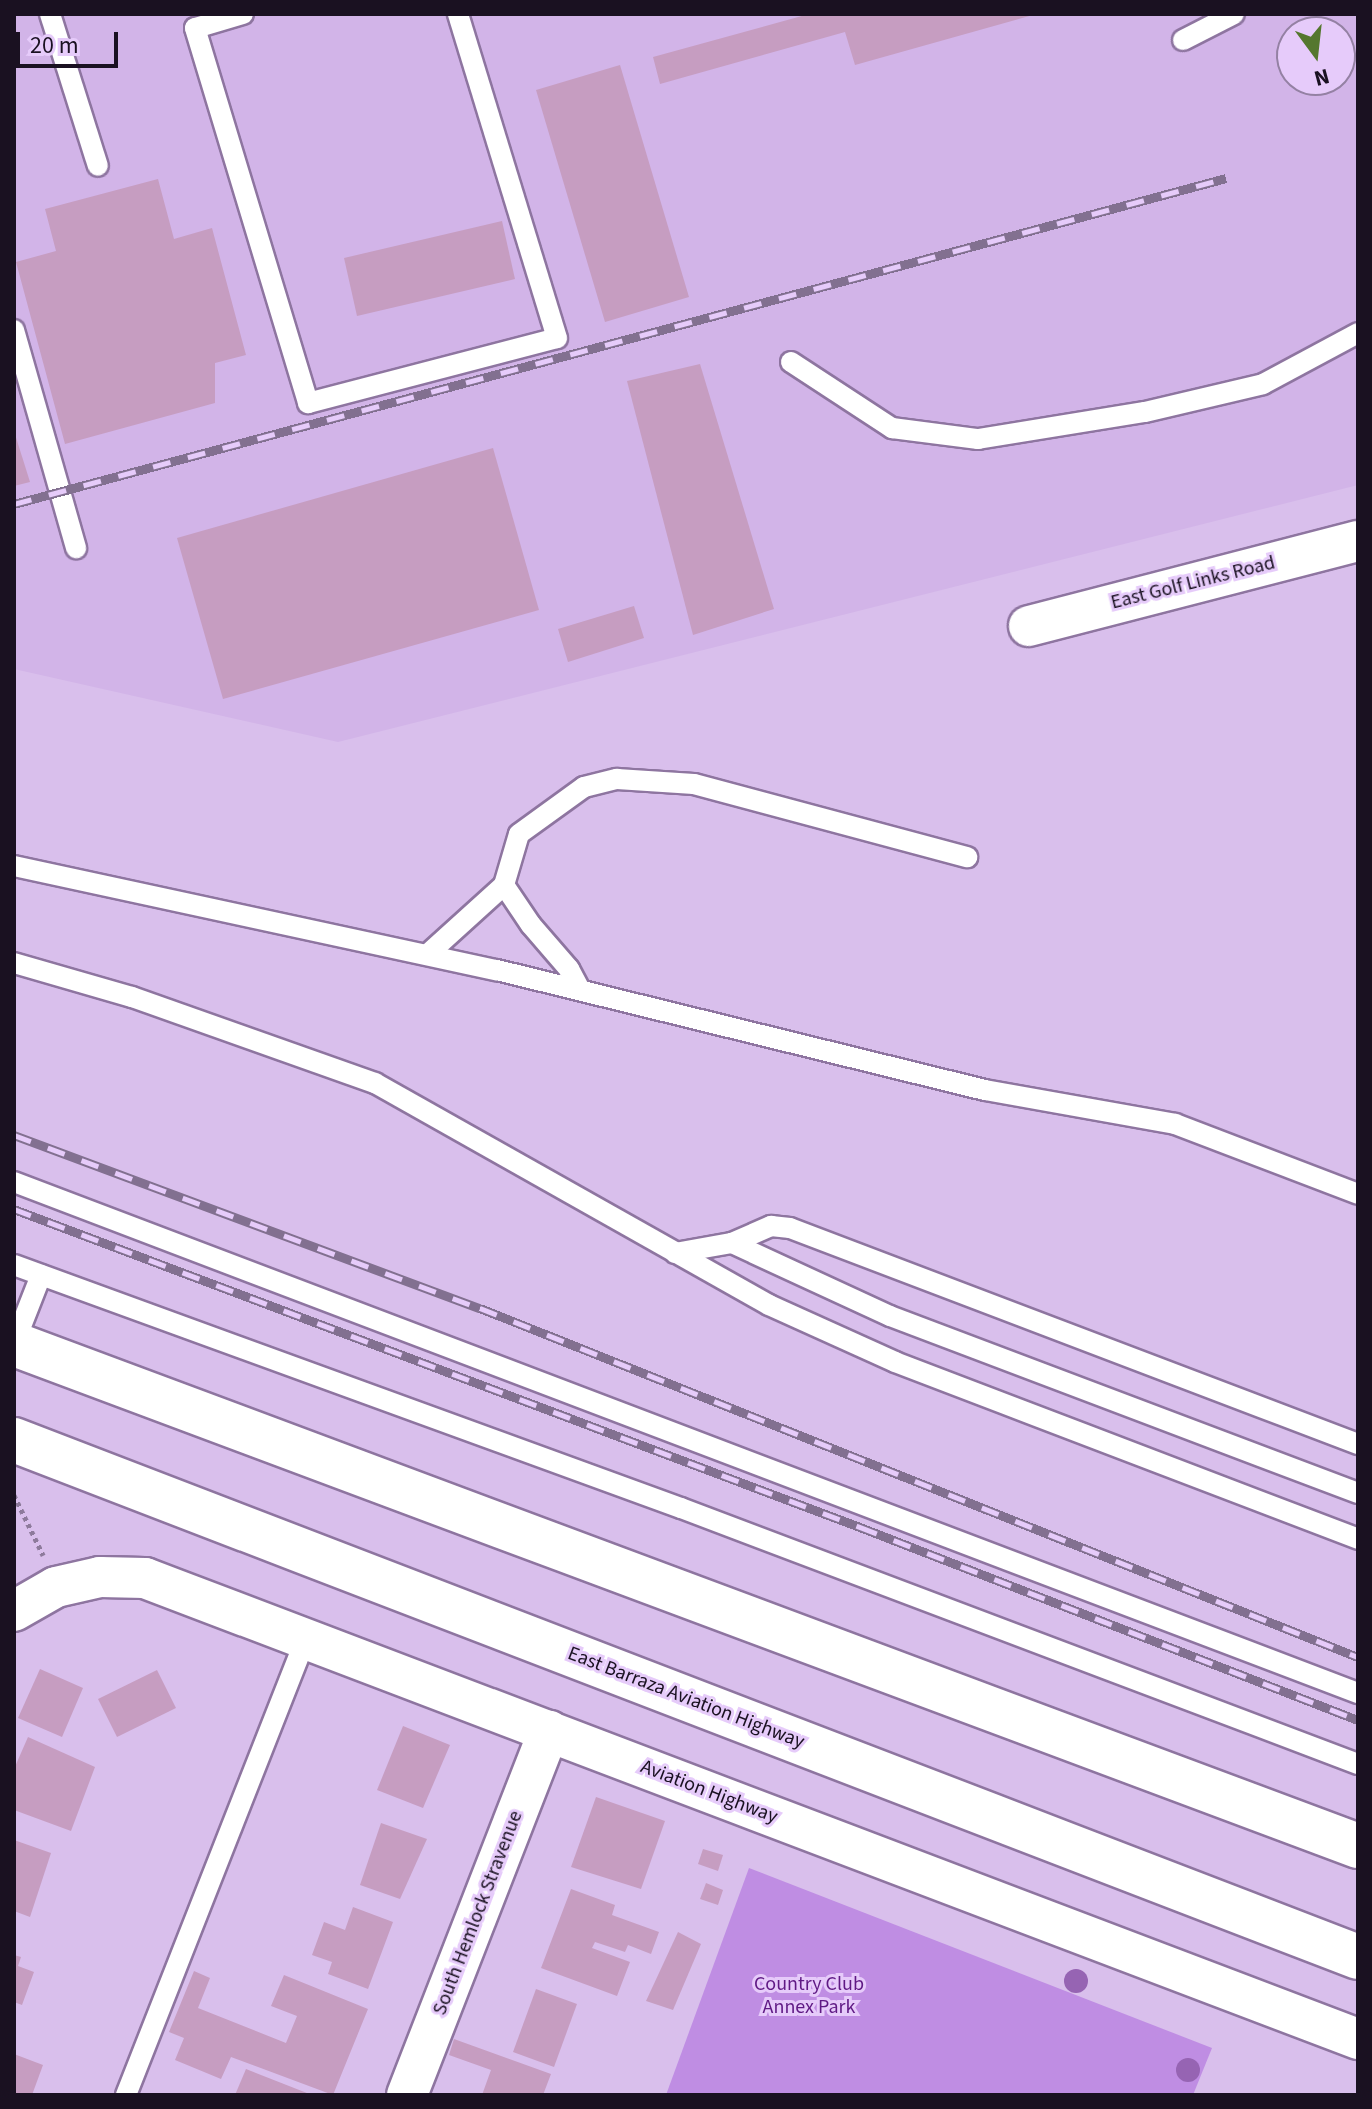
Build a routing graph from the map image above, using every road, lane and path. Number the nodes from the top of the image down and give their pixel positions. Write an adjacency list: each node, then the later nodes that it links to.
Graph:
1 (50, 14): 6 (lane)
2 (243, 14): 3 (lane)
3 (458, 14)
4 (1234, 14): 5 (lane)
5 (1183, 40)
6 (98, 166)
7 (14, 330): 11 (lane)
8 (1358, 333): 9 (lane)
9 (791, 362)
10 (1358, 541): 12 (street, East Golf Links Road)
11 (76, 548)
12 (1029, 626)
13 (967, 857): 15 (lane)
14 (14, 866): 16 (lane)
15 (504, 885): 16 (lane); 18 (lane)
16 (428, 954): 18 (lane)
17 (14, 963): 22 (lane)
18 (580, 990): 20 (lane)
19 (14, 1182): 34 (lane)
20 (1358, 1194)
21 (732, 1243): 22 (lane); 27 (lane); 28 (lane)
22 (675, 1253): 30 (lane)
23 (14, 1265): 24 (lane)
24 (41, 1275): 25 (lane); 36 (lane)
25 (14, 1344): 37 (main road)
26 (14, 1440): 38 (main road, East Barraza Aviation Highway)
27 (1358, 1444)
28 (1358, 1493)
29 (14, 1495): 31 (path)
30 (1358, 1539)
31 (56, 1587): 32 (street, Aviation Highway); 33 (street, Aviation Highway)
32 (14, 1611)
33 (306, 1637): 35 (street, Aviation Highway); 40 (lane)
34 (1358, 1693)
35 (549, 1731): 39 (street, Aviation Highway); 41 (street, South Hemlock Stravenue)
36 (1358, 1764)
37 (1358, 1846)
38 (1358, 1957)
39 (1358, 2039)
40 (126, 2095)
41 (407, 2095)

